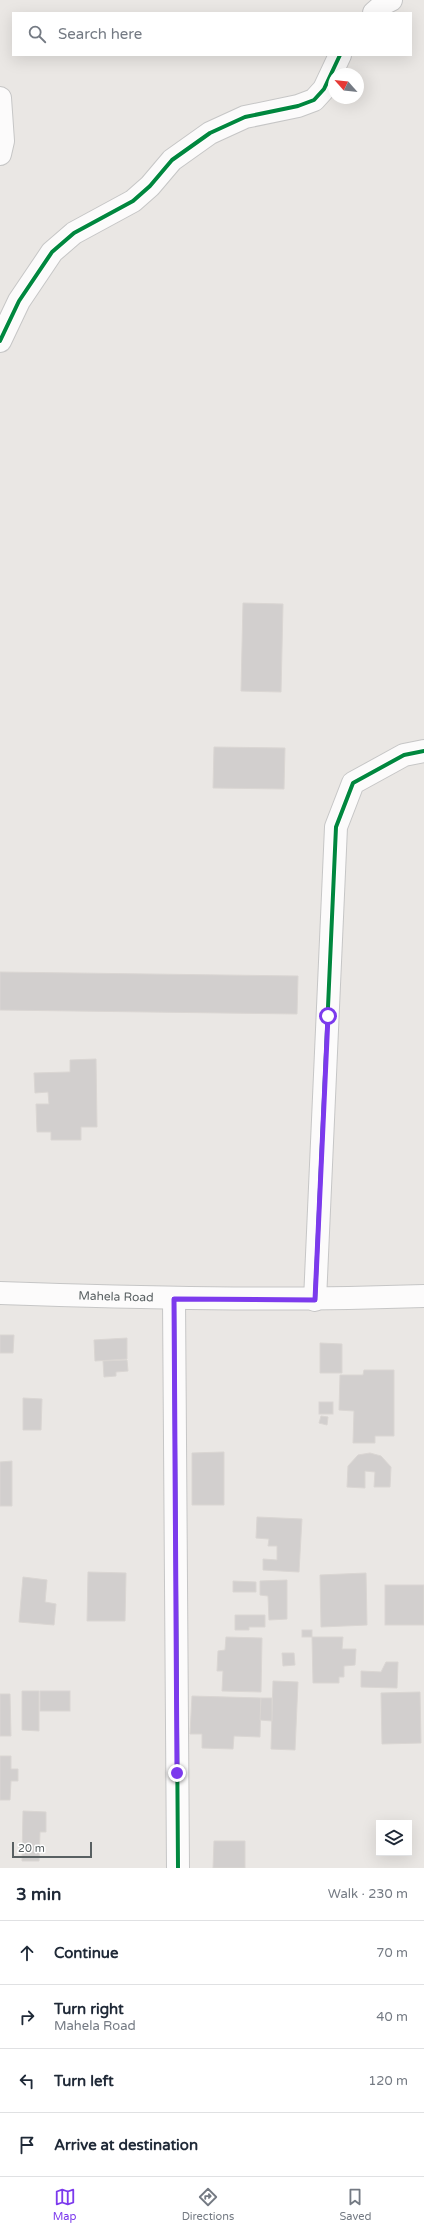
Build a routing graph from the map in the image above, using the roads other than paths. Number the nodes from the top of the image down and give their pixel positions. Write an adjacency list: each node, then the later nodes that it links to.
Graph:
1 (391, 0): 2 (street)
2 (375, 12)
3 (340, 56): 6 (street)
4 (0, 98): 5 (street)
5 (0, 154)
6 (0, 341)
7 (424, 751): 11 (street)
8 (0, 1293): 10 (street, Mahela Road)
9 (424, 1296): 11 (street, Mahela Road)
10 (174, 1299): 11 (street, Mahela Road); 12 (street)
11 (315, 1300)
12 (178, 1868)

